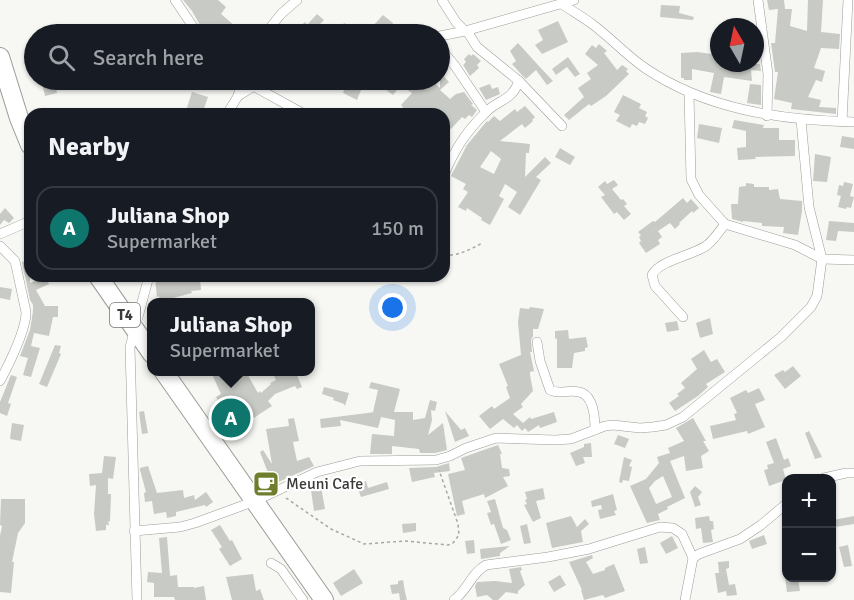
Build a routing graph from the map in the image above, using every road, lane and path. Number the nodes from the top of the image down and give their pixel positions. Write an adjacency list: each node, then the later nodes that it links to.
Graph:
1 (175, 0): 8 (street)
2 (297, 0): 9 (street)
3 (442, 0): 10 (street)
4 (574, 0): 7 (street)
5 (758, 0): 24 (street)
6 (848, 0): 26 (street)
7 (562, 4): 10 (street); 19 (street)
8 (191, 24)
9 (273, 24)
10 (466, 31): 11 (street); 15 (street)
11 (450, 34)
12 (0, 57): 14 (highway)
13 (450, 60): 23 (street)
14 (2, 76): 29 (highway)
15 (519, 81): 23 (street); 28 (street)
16 (240, 90): 20 (street)
17 (247, 90): 20 (street)
18 (260, 90): 22 (street)
19 (689, 93): 24 (street); 32 (street)
20 (238, 96): 21 (street)
21 (230, 108)
22 (293, 108)
23 (486, 112): 30 (street)
24 (767, 116): 25 (street)
25 (801, 120): 26 (street); 37 (street)
26 (842, 122): 27 (street)
27 (854, 122)
28 (562, 126)
29 (24, 130)
30 (450, 160)
31 (24, 224): 33 (street)
32 (725, 225): 37 (street); 41 (street)
33 (0, 234)
34 (482, 243): 36 (path)
35 (0, 246): 46 (street)
36 (450, 255)
37 (822, 258): 38 (street); 47 (street)
38 (854, 260)
39 (102, 282): 42 (highway, T4)
40 (147, 282): 42 (street)
41 (683, 317)
42 (135, 330): 44 (highway, T4); 54 (street)
43 (537, 342): 47 (street)
44 (147, 347)
45 (167, 376): 52 (highway)
46 (0, 381)
47 (595, 430): 48 (street)
48 (436, 460): 51 (street); 51 (path)
49 (854, 473): 50 (street)
50 (836, 475)
51 (276, 491): 52 (street)
52 (255, 501): 54 (street); 59 (highway)
53 (782, 507): 55 (street)
54 (134, 531): 57 (street)
55 (693, 558): 60 (street); 61 (street)
56 (271, 563): 58 (street)
57 (137, 600)
58 (303, 600)
59 (324, 600)
60 (454, 600)
61 (684, 600)

